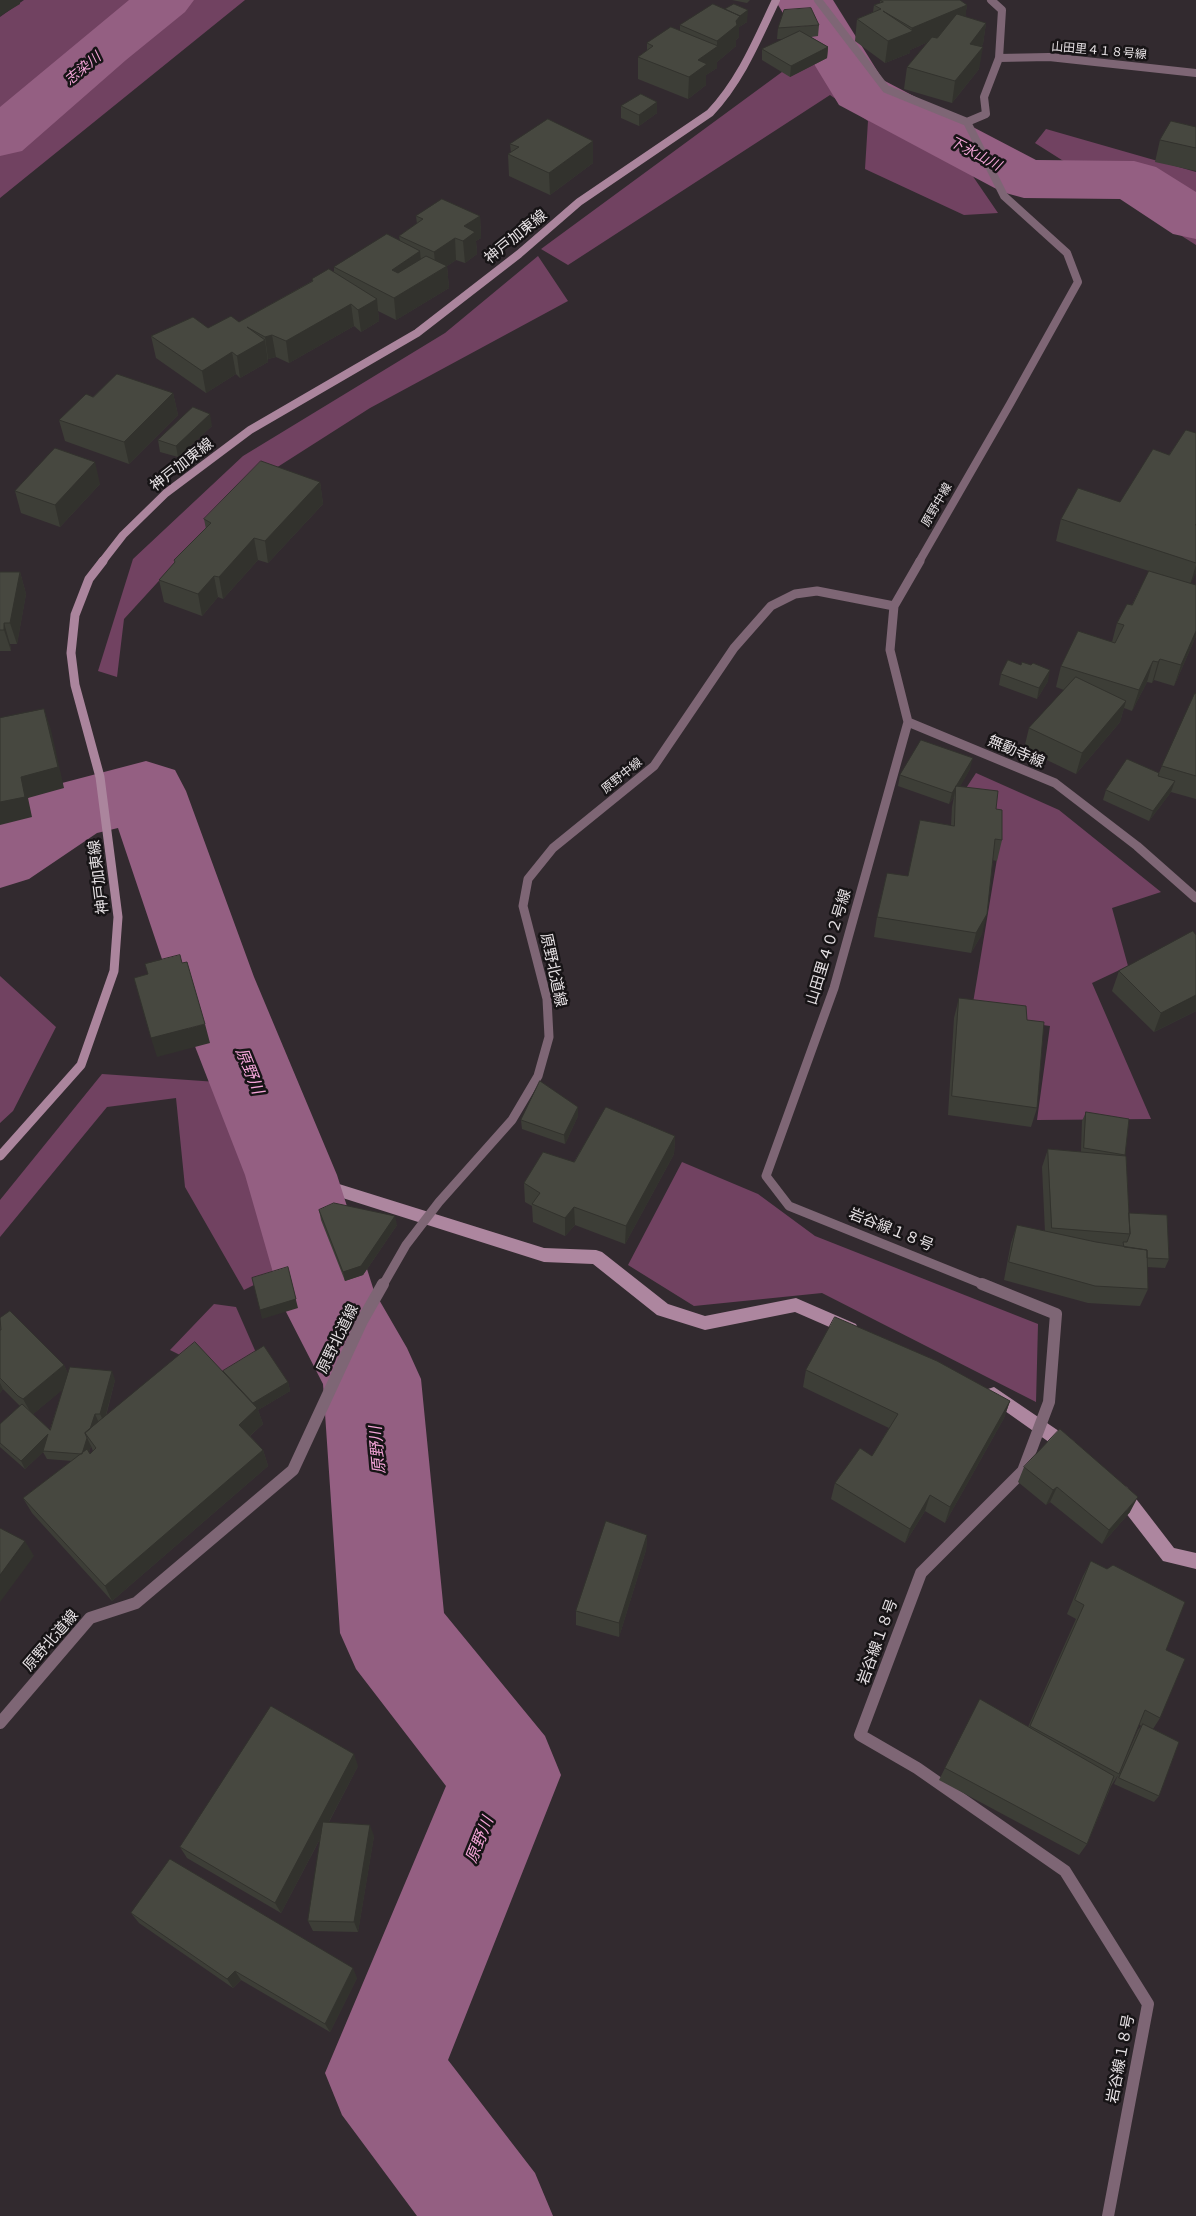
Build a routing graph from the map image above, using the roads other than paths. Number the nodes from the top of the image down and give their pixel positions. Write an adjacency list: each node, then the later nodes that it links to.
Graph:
1 (776, 0): 11 (street, 神戸加東線)
2 (818, 0): 6 (street)
3 (991, 0): 4 (street)
4 (999, 58): 5 (street, 山田里４１８号線); 6 (street)
5 (1196, 73)
6 (968, 123): 7 (street, 原野中線)
7 (894, 606): 8 (street); 9 (street, 原野中線)
8 (908, 722): 10 (street, 無動寺線); 12 (street, 山田里４０２号線)
9 (528, 879): 13 (street, 原野北道線)
10 (1196, 898)
11 (0, 1156)
12 (766, 1176): 14 (street, 岩谷線１８号)
13 (0, 1723)
14 (1108, 2216)

